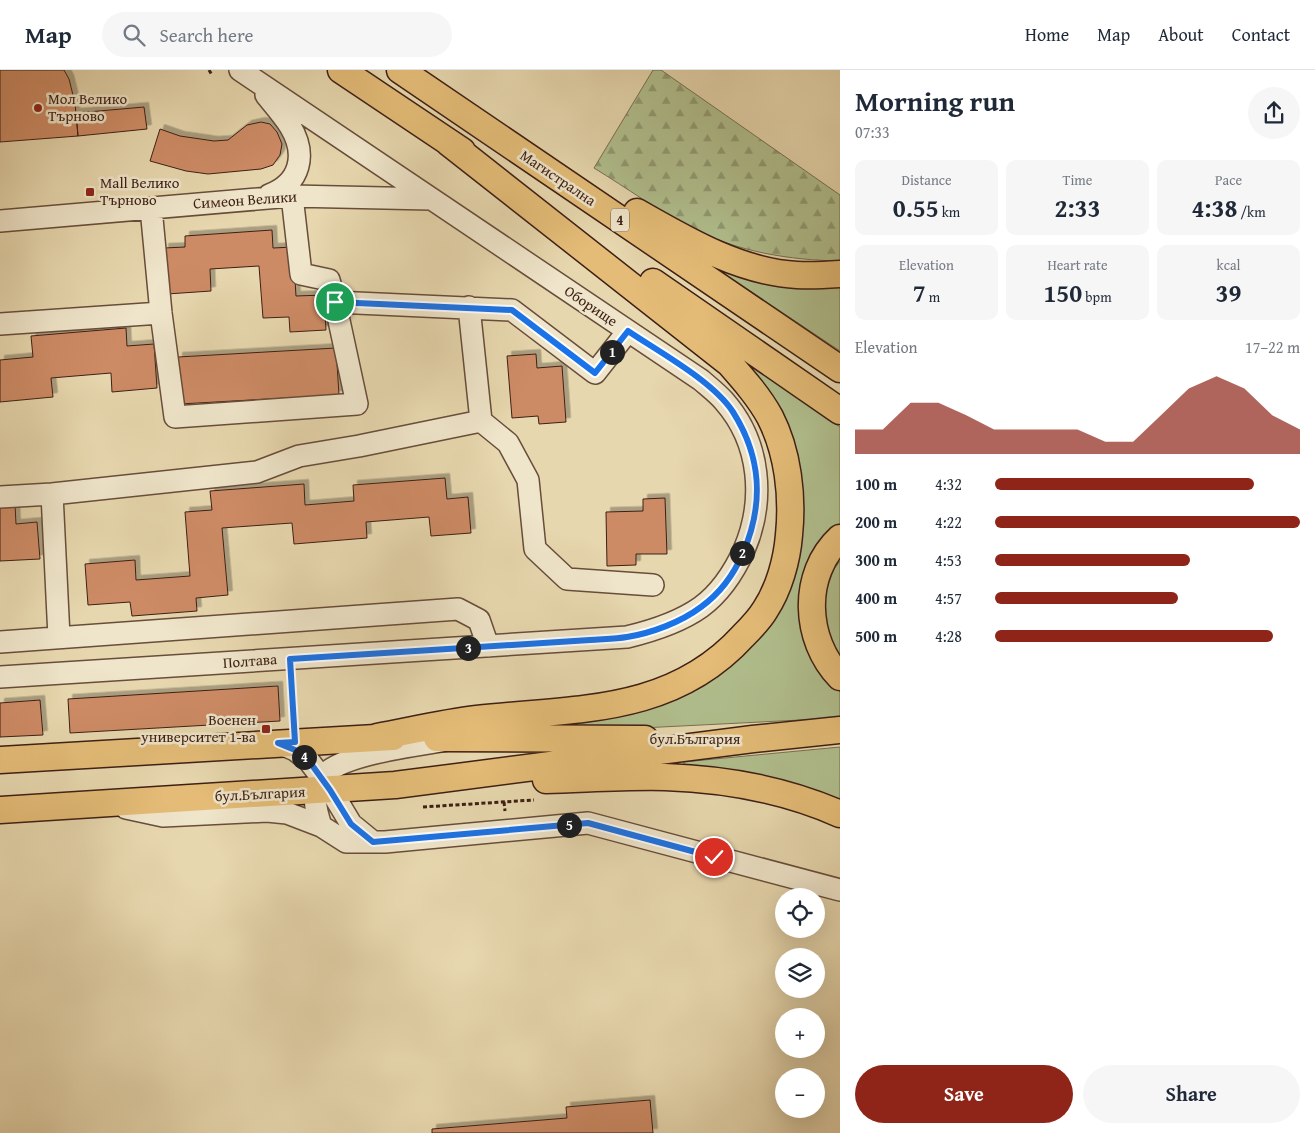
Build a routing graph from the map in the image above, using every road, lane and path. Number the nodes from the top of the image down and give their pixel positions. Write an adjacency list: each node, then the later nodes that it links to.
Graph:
1 (209, 70): 5 (path)
2 (341, 70): 7 (main road, 4)
3 (400, 70): 6 (main road, Магистрална / 4)
4 (247, 74): 9 (street); 10 (street, Оборище)
5 (212, 75)
6 (467, 116): 13 (main road); 19 (main road, Магистрална / 4)
7 (448, 142): 20 (main road, 4); 34 (main road)
8 (292, 196): 9 (street, Симеон Велики); 10 (street, Симеон Велики); 14 (street)
9 (259, 198): 11 (street, Симеон Велики)
10 (432, 199): 18 (street, Оборище)
11 (151, 208): 12 (street, Симеон Велики); 16 (street)
12 (0, 221)
13 (840, 274)
14 (335, 302): 15 (street); 16 (street)
15 (469, 307): 18 (street); 21 (street)
16 (161, 314): 17 (street)
17 (0, 324)
18 (628, 331): 27 (street, Оборище)
19 (840, 369)
20 (840, 411)
21 (480, 421): 22 (street); 25 (street)
22 (52, 494): 23 (street); 26 (street)
23 (0, 497)
24 (840, 538): 32 (main road)
25 (653, 585)
26 (58, 638): 28 (street); 29 (street)
27 (590, 640): 29 (street, Полтава)
28 (0, 642)
29 (488, 646): 30 (street, Полтава)
30 (290, 659): 31 (street, Полтава); 37 (path)
31 (0, 677)
32 (840, 677)
33 (840, 730): 36 (main road)
34 (377, 737): 35 (main road, бул.България); 37 (main road, бул.България)
35 (458, 738): 36 (main road, бул.България); 40 (street)
36 (754, 739): 39 (main road, бул.България)
37 (286, 743): 38 (main road, бул.България); 40 (street)
38 (0, 760)
39 (395, 785): 41 (main road, бул.България); 46 (main road)
40 (322, 786): 41 (main road, бул.България); 43 (main road, бул.България); 47 (street); 48 (street)
41 (366, 787): 47 (street)
42 (541, 799): 44 (path)
43 (106, 803): 45 (main road, бул.България); 48 (street)
44 (420, 807)
45 (0, 810)
46 (840, 814)
47 (351, 824): 49 (street)
48 (321, 826): 49 (street)
49 (373, 842): 50 (street)
50 (840, 890)

